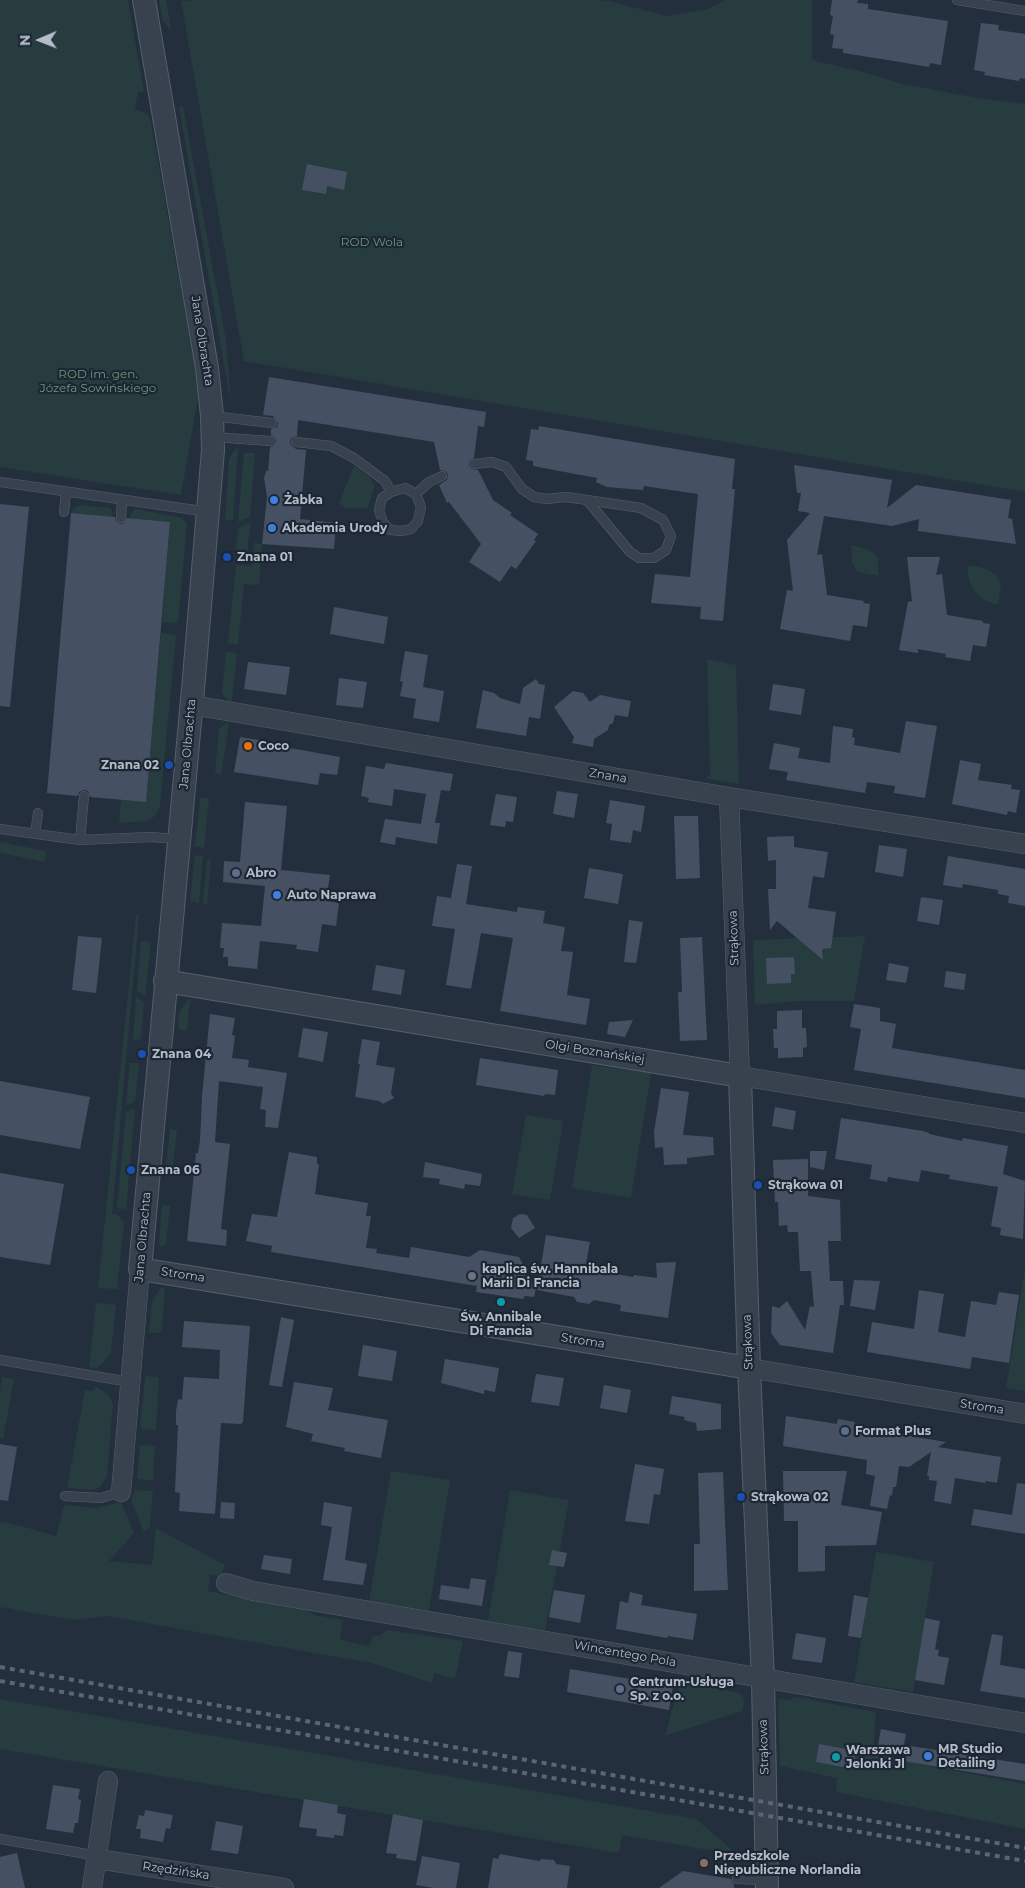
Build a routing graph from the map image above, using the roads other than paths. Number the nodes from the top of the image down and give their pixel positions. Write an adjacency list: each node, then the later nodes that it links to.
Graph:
1 (144, 0): 5 (street, Jana Olbrachta)
2 (956, 0): 3 (lane)
3 (1025, 11)
4 (272, 423): 5 (lane)
5 (212, 427): 6 (lane); 17 (street, Jana Olbrachta)
6 (270, 441)
7 (296, 442): 12 (lane)
8 (475, 464): 15 (lane)
9 (442, 476): 13 (lane)
10 (0, 482): 11 (lane)
11 (66, 492): 14 (lane); 16 (lane)
12 (391, 492): 13 (lane); 13 (lane)
13 (416, 494)
14 (122, 500): 17 (lane); 18 (lane)
15 (587, 500): 15 (lane)
16 (64, 512)
17 (209, 512): 19 (street, Jana Olbrachta)
18 (121, 518)
19 (192, 705): 21 (street, Znana); 25 (street, Jana Olbrachta)
20 (84, 796): 26 (lane)
21 (729, 797): 27 (street, Znana); 29 (street, Strąkowa)
22 (38, 813): 24 (lane)
23 (0, 829): 24 (lane)
24 (36, 834): 26 (lane)
25 (179, 839): 26 (lane); 28 (street, Jana Olbrachta)
26 (80, 840)
27 (1025, 844)
28 (165, 981): 29 (street, Olgi Boznańskiej); 31 (street, Jana Olbrachta)
29 (740, 1076): 30 (street, Olgi Boznańskiej); 33 (street, Strąkowa)
30 (1025, 1123)
31 (140, 1268): 33 (street, Stroma); 34 (street, Jana Olbrachta)
32 (0, 1360): 34 (lane)
33 (749, 1368): 35 (street, Stroma); 39 (street, Strąkowa)
34 (130, 1382): 36 (street, Jana Olbrachta)
35 (1025, 1414)
36 (121, 1492): 37 (lane)
37 (65, 1496)
38 (226, 1583): 39 (street, Wincentego Pola)
39 (763, 1679): 40 (street, Wincentego Pola); 45 (street, Strąkowa)
40 (1025, 1724)
41 (108, 1781): 43 (street)
42 (0, 1840): 43 (lane)
43 (97, 1859): 46 (street); 47 (street, Rzędzińska)
44 (737, 1879): 45 (lane)
45 (767, 1884)
46 (92, 1888)
47 (284, 1888)

